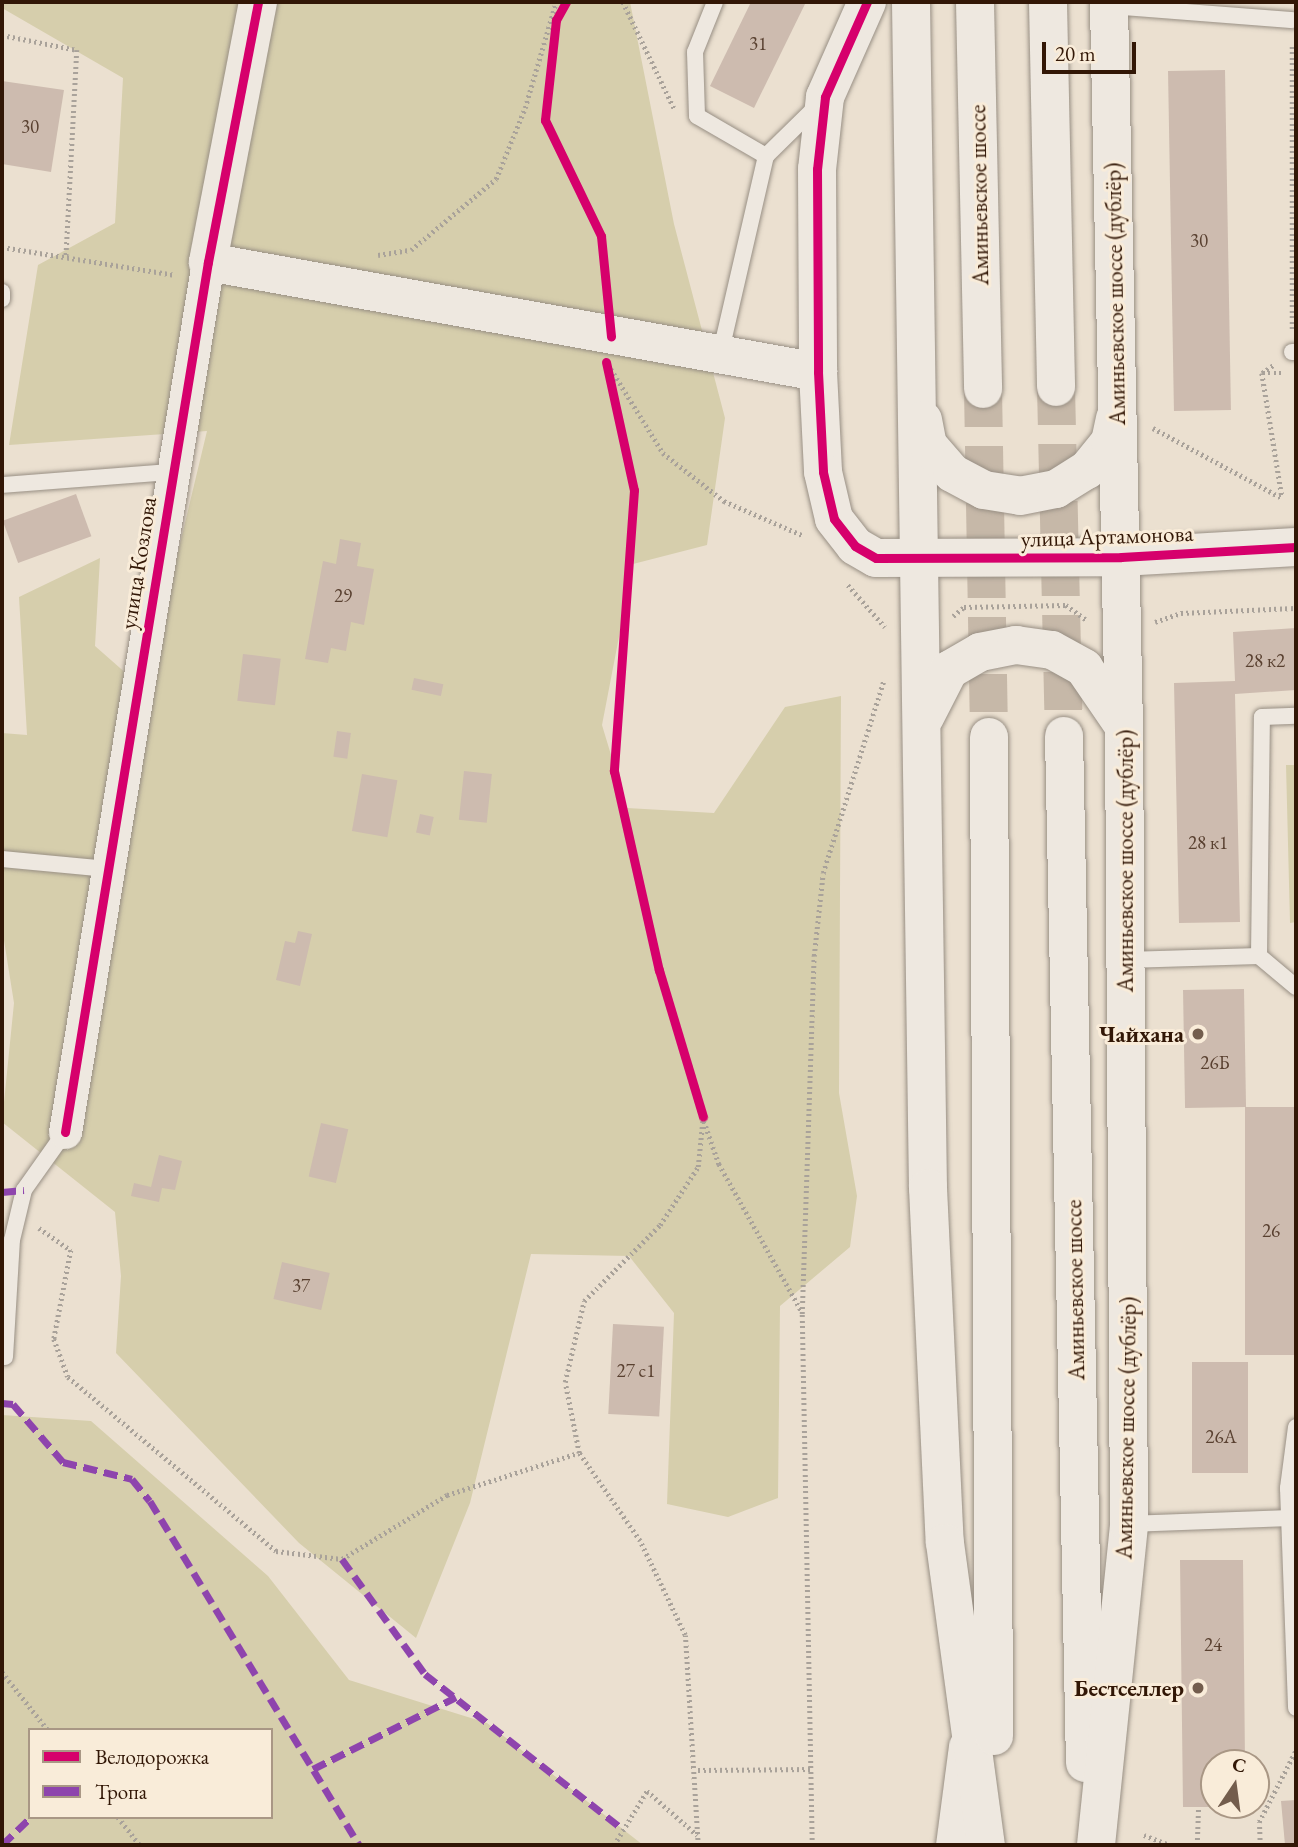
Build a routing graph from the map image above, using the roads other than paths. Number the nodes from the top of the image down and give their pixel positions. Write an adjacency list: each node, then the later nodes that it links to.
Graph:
1 (258, 2): 11 (main road, улица Козлова)
2 (715, 2): 10 (lane)
3 (867, 2): 9 (main road, улица Артамонова)
4 (911, 2): 18 (main road)
5 (975, 2): 17 (main road, Аминьевское шоссе)
6 (1048, 2): 16 (main road)
7 (1109, 4): 8 (lane); 19 (main road, Аминьевское шоссе (дублёр))
8 (1292, 20)
9 (825, 97): 10 (lane); 15 (main road, улица Артамонова)
10 (766, 156): 14 (lane)
11 (207, 271): 14 (main road); 20 (street, улица Козлова)
12 (2, 292): 13 (lane)
13 (2, 299)
14 (719, 356): 15 (main road)
15 (818, 372): 24 (main road, улица Артамонова)
16 (1056, 387)
17 (983, 389)
18 (919, 405): 19 (main road); 24 (main road)
19 (1130, 413): 23 (main road, Аминьевское шоссе (дублёр))
20 (172, 472): 21 (lane); 31 (street, улица Козлова)
21 (2, 485)
22 (1296, 547): 23 (main road, улица Артамонова)
23 (1121, 557): 24 (main road, улица Артамонова); 27 (main road, Аминьевское шоссе (дублёр))
24 (919, 559): 26 (main road)
25 (1296, 716): 32 (lane)
26 (922, 724): 27 (main road); 40 (main road)
27 (1124, 727): 33 (main road, Аминьевское шоссе (дублёр))
28 (1064, 736): 45 (main road, Аминьевское шоссе)
29 (989, 737): 44 (main road)
30 (2, 859): 31 (lane)
31 (108, 869): 35 (street, улица Козлова)
32 (1259, 956): 33 (lane); 34 (lane)
33 (1125, 960): 39 (main road, Аминьевское шоссе (дублёр))
34 (1296, 987)
35 (65, 1132): 36 (lane)
36 (5, 1357)
37 (1296, 1427): 38 (lane)
38 (1292, 1518): 39 (lane); 41 (lane)
39 (1129, 1524): 46 (main road, Аминьевское шоссе (дублёр))
40 (970, 1705): 42 (street); 43 (main road)
41 (1296, 1708)
42 (952, 1845)
43 (986, 1845)
44 (994, 1845)
45 (1087, 1845)
46 (1096, 1845)

